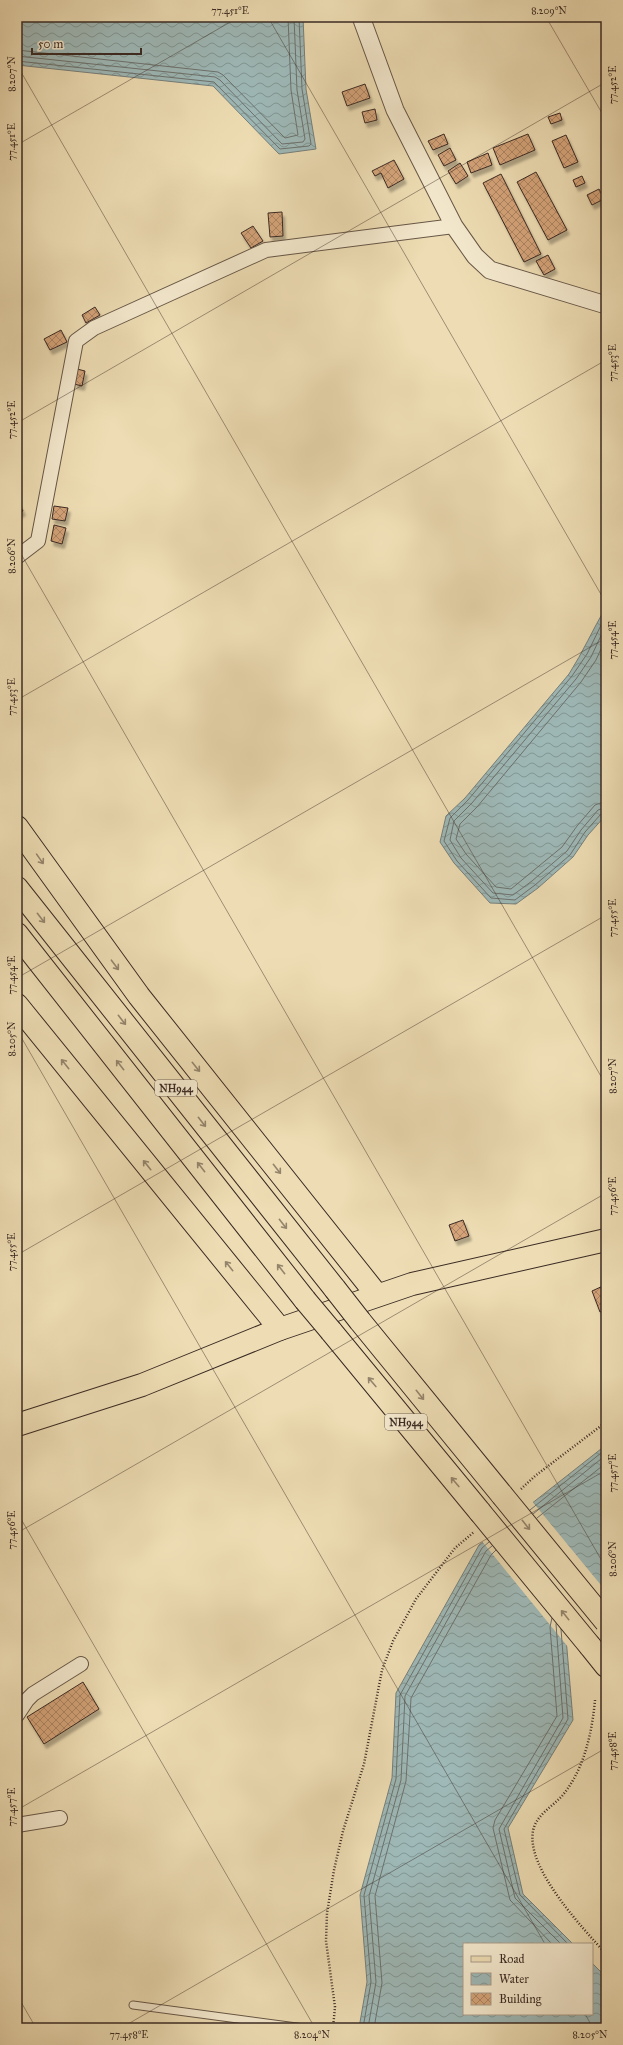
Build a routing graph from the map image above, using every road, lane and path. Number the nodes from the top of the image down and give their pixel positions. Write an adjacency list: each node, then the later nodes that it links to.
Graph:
1 (361, 17): 2 (street)
2 (454, 226): 3 (street); 4 (street)
3 (606, 305)
4 (17, 557)
5 (17, 827): 10 (main road, one-way to 10)
6 (17, 888): 14 (main road, NH944 / NH944, one-way to 14, bridge)
7 (17, 934): 15 (main road, NH944 / NH944, one-way to 7, bridge)
8 (17, 1005): 11 (main road, one-way to 8)
9 (606, 1240): 10 (main road)
10 (377, 1295): 11 (main road)
11 (280, 1329): 13 (main road)
12 (606, 1422): 14 (path)
13 (17, 1425)
14 (510, 1493): 16 (main road, NH944 / NH944, one-way to 16, bridge)
15 (477, 1522): 18 (main road, NH944 / NH944, one-way to 15, bridge); 26 (path)
16 (606, 1622)
17 (81, 1664): 20 (street)
18 (606, 1666)
19 (594, 1700): 23 (path)
20 (17, 1716)
21 (60, 1818): 22 (street)
22 (17, 1825)
23 (606, 1954)
24 (133, 2005): 25 (lane)
25 (304, 2028)
26 (333, 2028)

